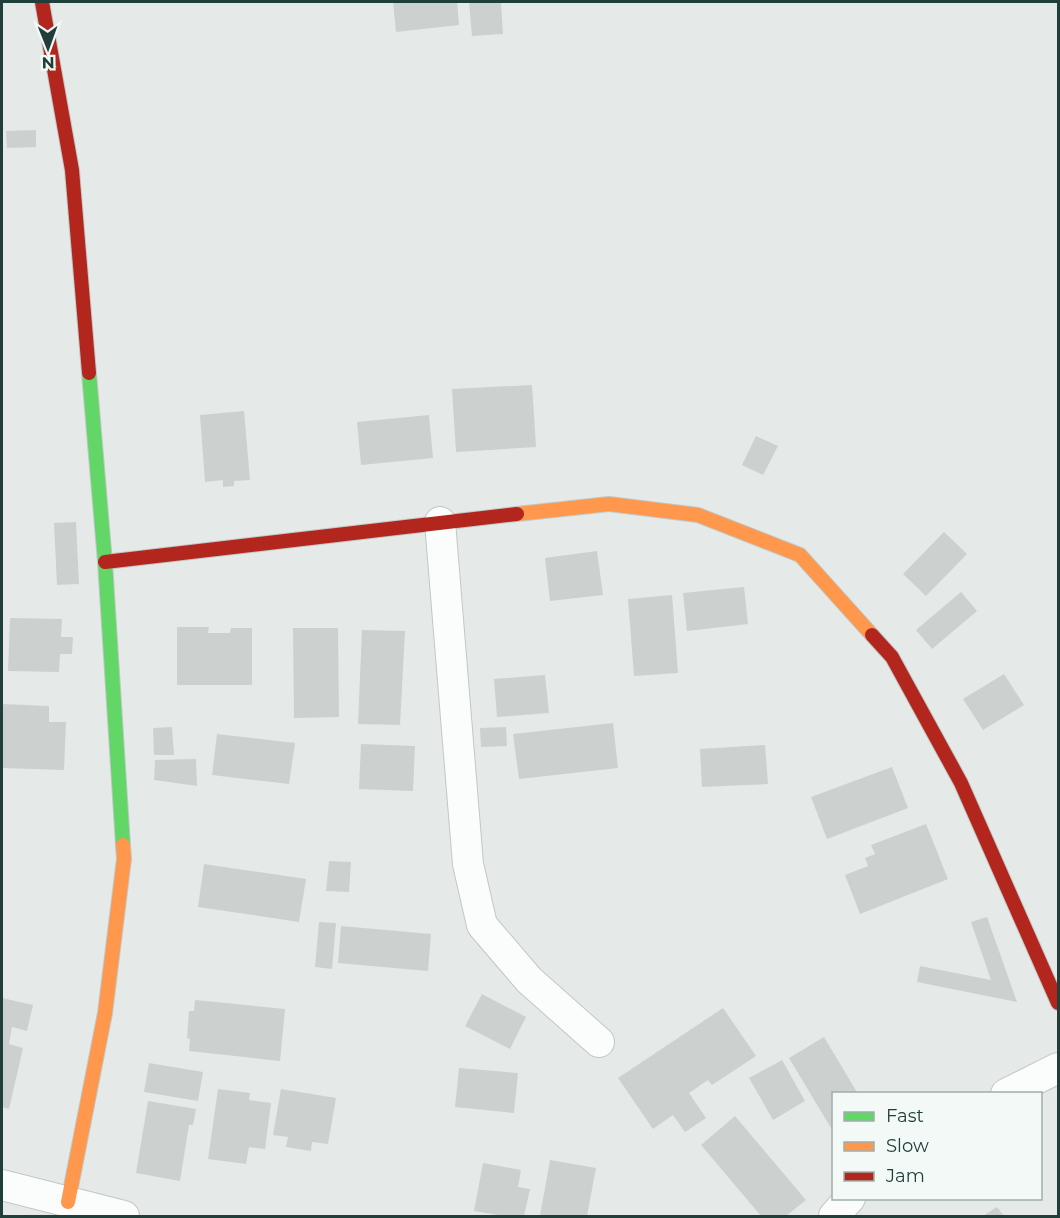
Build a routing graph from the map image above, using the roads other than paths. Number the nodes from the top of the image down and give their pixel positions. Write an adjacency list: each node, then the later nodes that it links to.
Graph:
1 (42, 2): 3 (street)
2 (440, 522): 3 (street); 4 (street); 5 (street)
3 (105, 562): 10 (street)
4 (1059, 1003)
5 (599, 1042)
6 (1059, 1068): 7 (street)
7 (1010, 1092)
8 (2, 1185): 10 (street)
9 (848, 1200): 12 (street)
10 (68, 1202): 11 (street)
11 (124, 1216)
12 (834, 1216)

